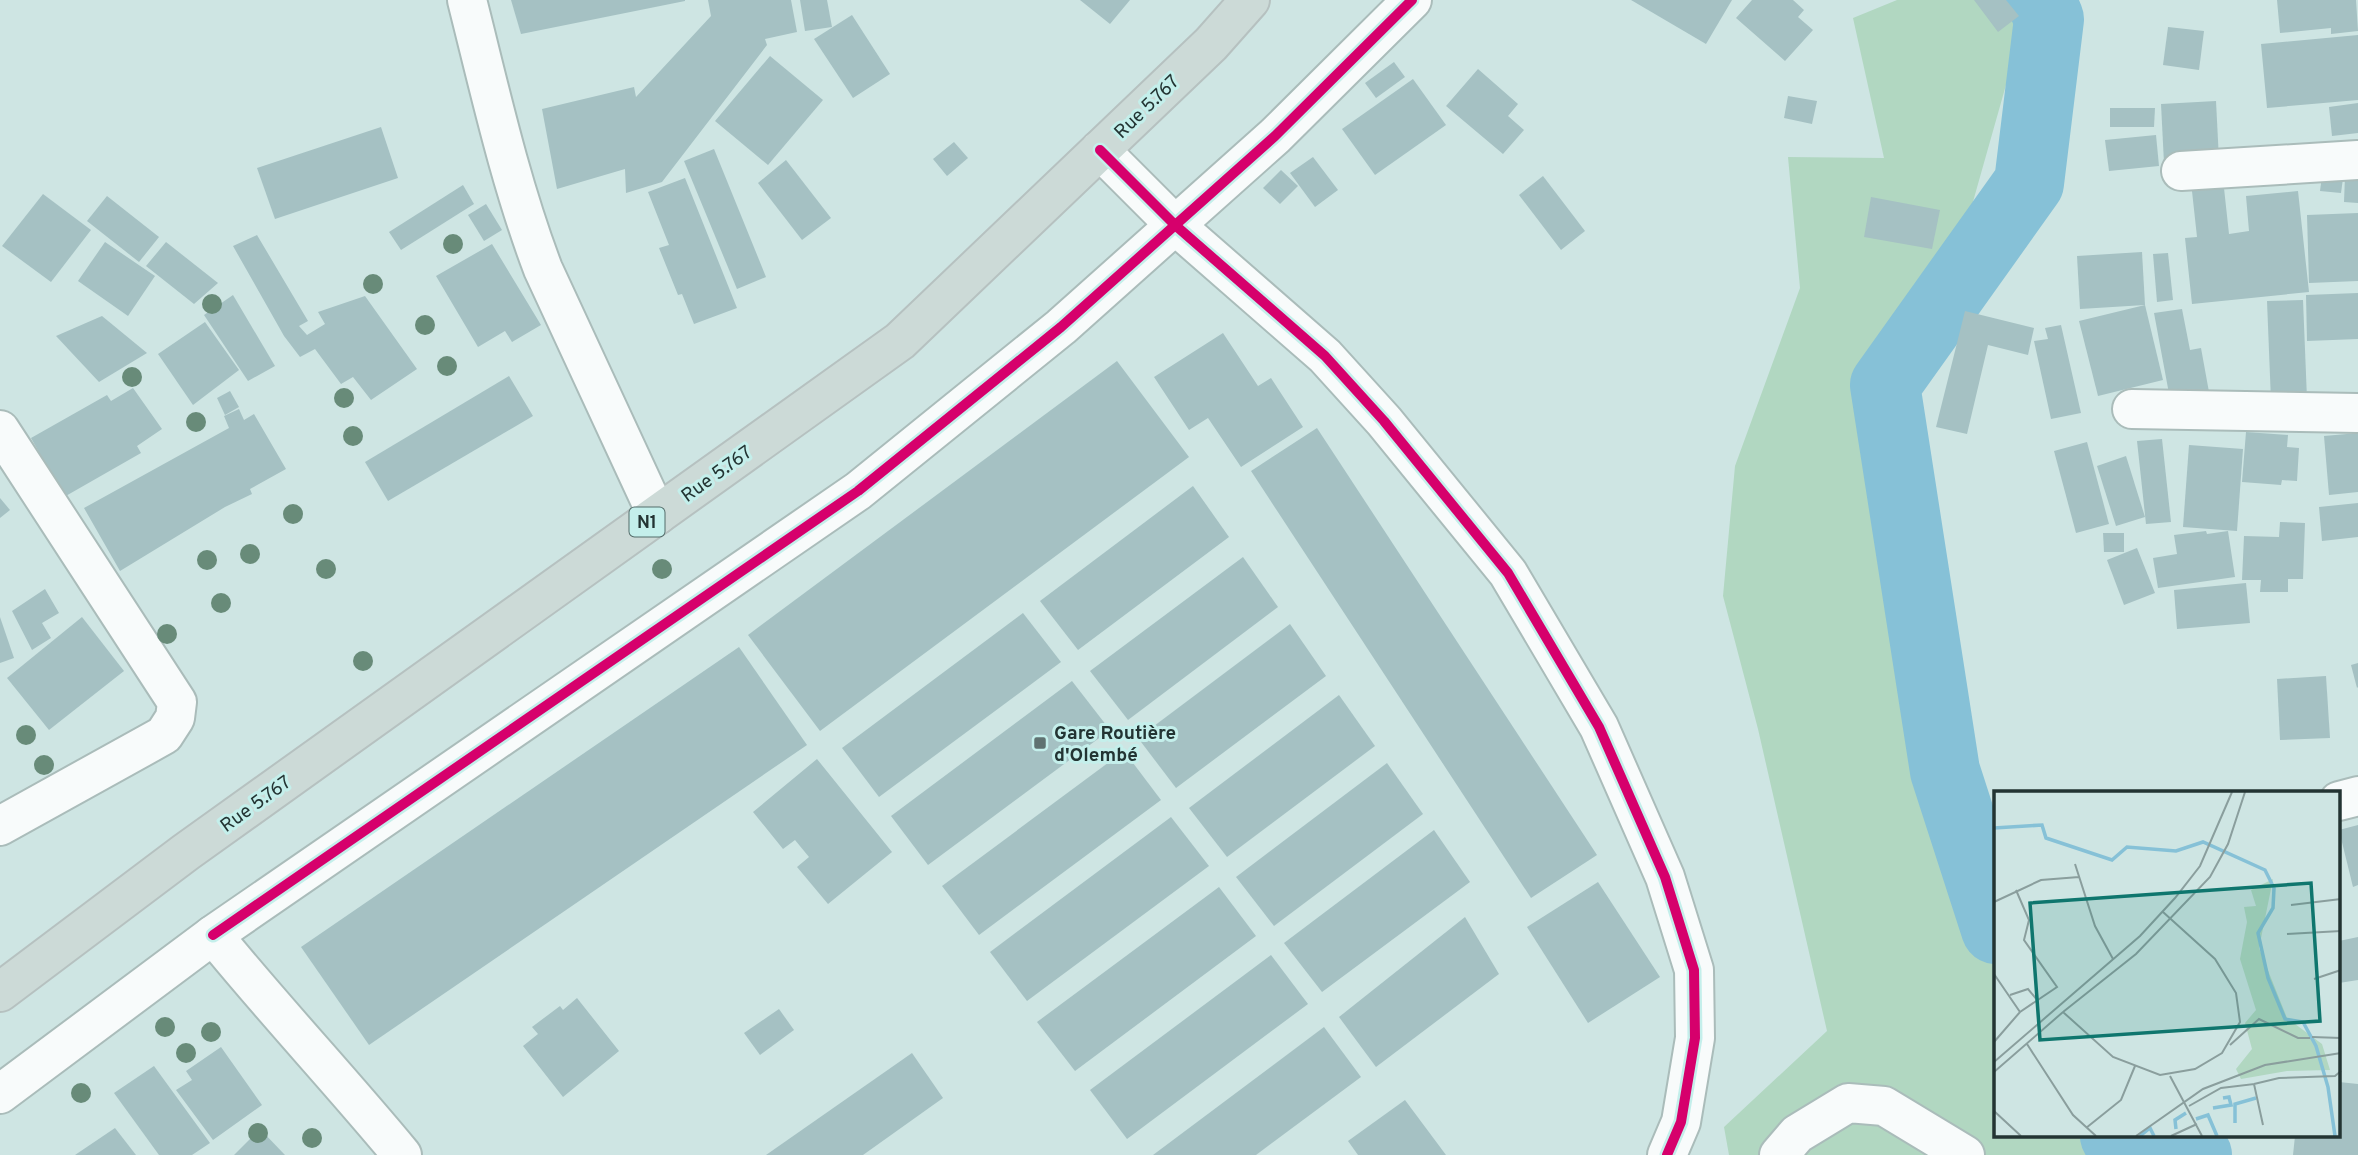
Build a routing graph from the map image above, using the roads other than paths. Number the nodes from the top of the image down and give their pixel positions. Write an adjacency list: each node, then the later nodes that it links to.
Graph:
1 (467, 0): 11 (street)
2 (1250, 0): 4 (highway, Rue 5.767 / N1)
3 (1412, 0): 7 (street)
4 (1100, 150): 7 (street); 11 (highway, Rue 5.767 / N1)
5 (2358, 160): 6 (street)
6 (2180, 171)
7 (1175, 225): 15 (street); 19 (street)
8 (2132, 410): 9 (street)
9 (2358, 413)
10 (0, 430): 14 (street)
11 (657, 515): 16 (highway, Rue 5.767 / N1)
12 (2358, 796): 13 (street)
13 (2340, 801)
14 (1, 824)
15 (213, 935): 17 (street); 18 (street)
16 (0, 992)
17 (0, 1094)
18 (402, 1155)
19 (1667, 1155)
20 (1779, 1155): 21 (street)
21 (1965, 1155)

